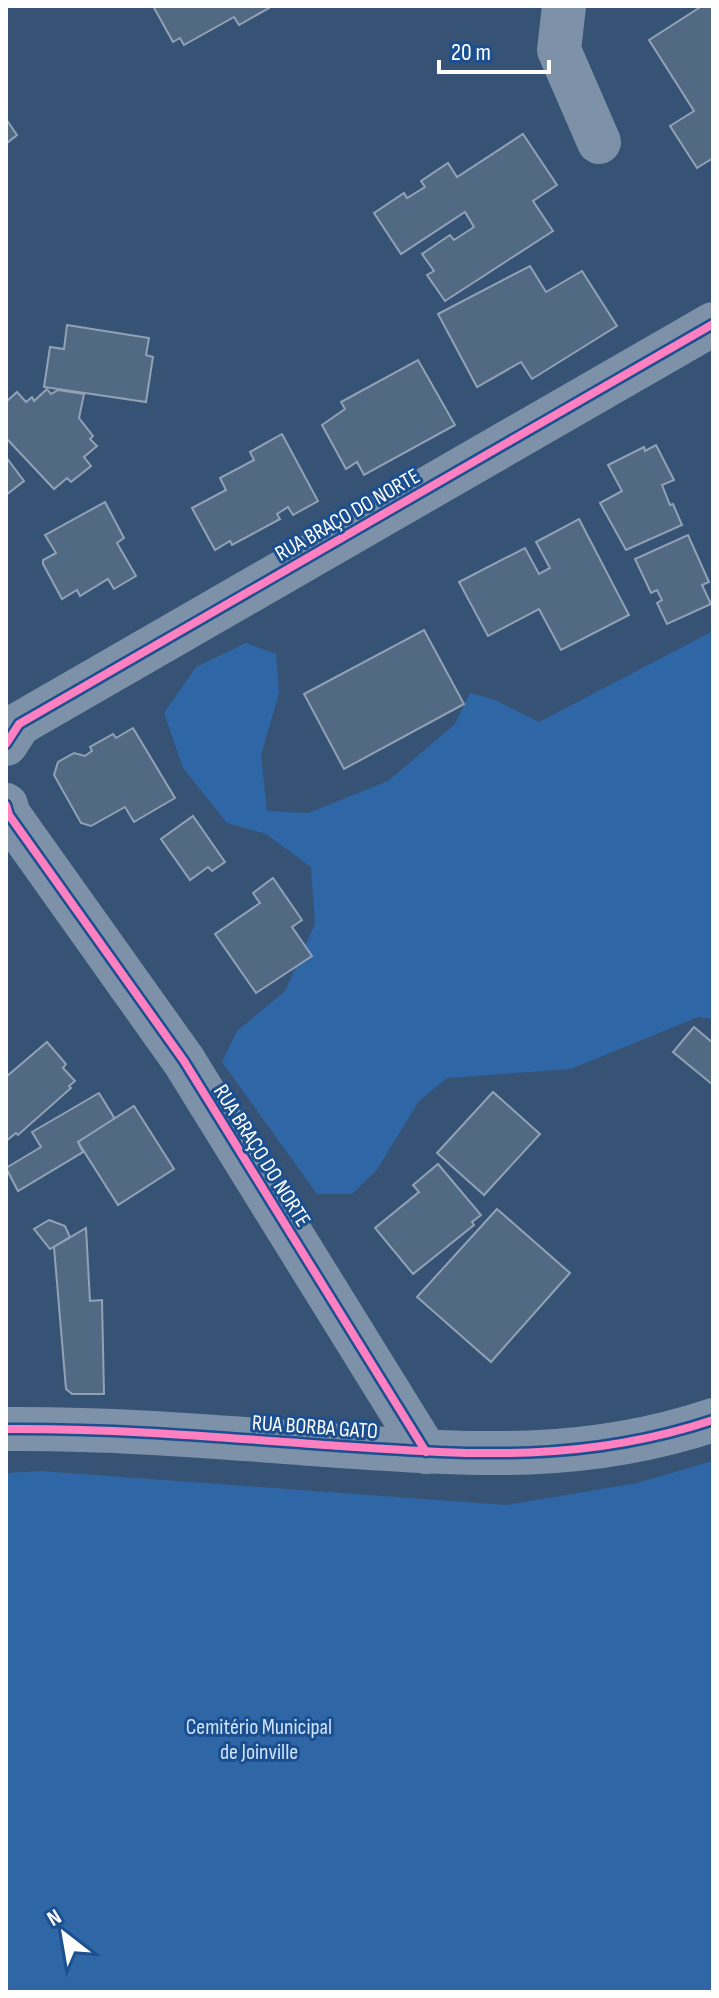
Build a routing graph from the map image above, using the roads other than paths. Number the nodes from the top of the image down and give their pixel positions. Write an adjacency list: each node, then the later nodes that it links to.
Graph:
1 (564, 6): 2 (street)
2 (599, 142)
3 (713, 324): 4 (street, RUA BRAÇO DO NORTE)
4 (6, 744)
5 (6, 805): 8 (street, RUA BRAÇO DO NORTE)
6 (713, 1420): 8 (street, RUA BORBA GATO)
7 (6, 1429): 8 (street, RUA BORBA GATO)
8 (426, 1452)

